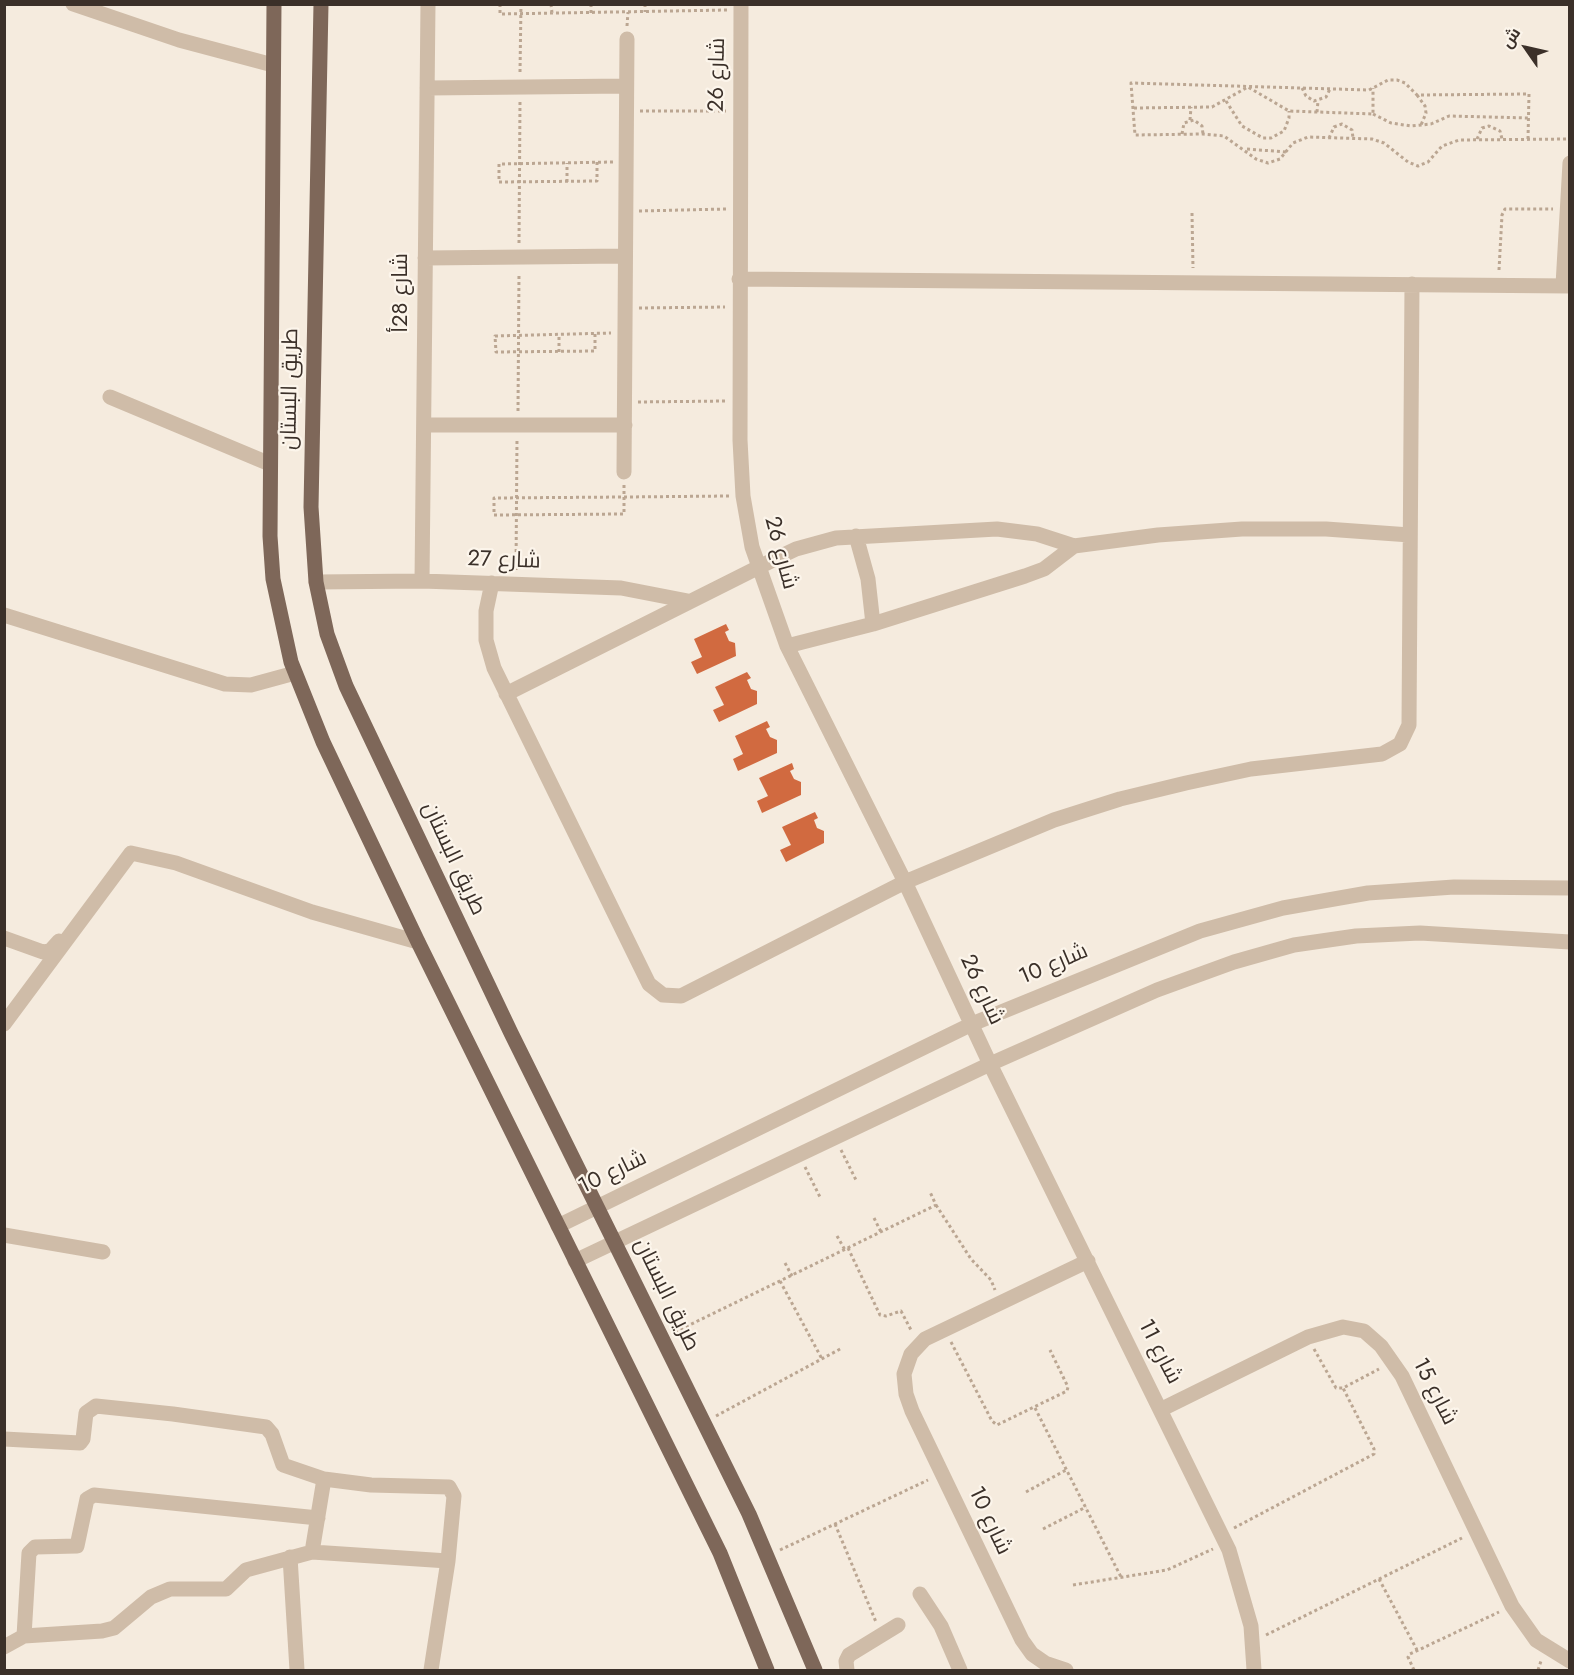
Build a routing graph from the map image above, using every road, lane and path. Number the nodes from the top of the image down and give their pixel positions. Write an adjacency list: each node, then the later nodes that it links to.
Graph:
1 (73, 4): 18 (street)
2 (274, 4): 18 (main road, طريق البستان)
3 (321, 4): 97 (main road, طريق البستان)
4 (428, 4): 22 (street, شارع 28أ)
5 (500, 4): 16 (path)
6 (521, 4): 16 (path)
7 (551, 4): 14 (path)
8 (591, 4): 15 (path)
9 (612, 4): 12 (path)
10 (645, 4): 13 (path)
11 (741, 7): 13 (path); 32 (street, شارع 26)
12 (612, 12): 13 (path); 15 (path)
13 (645, 12)
14 (552, 13): 15 (path); 16 (path)
15 (591, 13)
16 (521, 14): 20 (path)
17 (627, 39): 19 (street)
18 (273, 65): 86 (main road, طريق البستان)
19 (626, 86): 20 (street); 31 (street)
20 (520, 87): 22 (street); 57 (path)
21 (1248, 87): 23 (path); 27 (path); 30 (path); 33 (path)
22 (427, 88): 66 (street, شارع 28أ)
23 (1302, 88): 25 (path); 28 (path)
24 (1373, 88): 25 (path); 26 (path); 36 (path)
25 (1330, 89): 28 (path)
26 (1417, 95): 38 (path); 41 (path)
27 (1226, 100): 29 (path); 33 (path)
28 (1318, 101): 34 (path)
29 (1191, 107): 30 (path); 39 (path)
30 (1133, 108): 43 (path)
31 (626, 111): 32 (path); 53 (street)
32 (740, 111): 60 (street, شارع 26)
33 (1289, 111): 34 (path)
34 (1317, 112): 35 (path)
35 (1341, 113): 36 (path); 40 (path)
36 (1373, 114): 41 (path)
37 (1490, 117): 38 (path); 41 (path); 42 (path)
38 (1529, 118): 48 (path)
39 (1190, 120): 43 (path); 44 (path)
40 (1342, 124): 45 (path); 46 (path)
41 (1421, 125)
42 (1489, 126): 47 (path); 50 (path)
43 (1182, 134): 44 (path)
44 (1203, 134): 51 (path)
45 (1329, 138): 46 (path); 52 (path)
46 (1353, 138): 47 (path)
47 (1477, 139): 50 (path)
48 (1528, 139): 49 (path); 50 (path)
49 (1569, 139)
50 (1502, 140)
51 (1245, 149): 52 (path); 52 (path)
52 (1286, 152)
53 (626, 161): 54 (path); 62 (street)
54 (597, 162): 55 (path); 59 (path)
55 (567, 163): 57 (path); 59 (path)
56 (1569, 163): 61 (street)
57 (519, 164): 58 (path); 58 (path)
58 (519, 182): 59 (path); 65 (path)
59 (567, 182)
60 (740, 209): 62 (path); 67 (street, شارع 26)
61 (1567, 210): 70 (path); 71 (street)
62 (626, 211): 64 (street)
63 (1192, 213): 68 (path)
64 (625, 256): 65 (street); 73 (street)
65 (519, 257): 66 (street); 77 (path)
66 (425, 258): 83 (street, شارع 28أ)
67 (739, 279): 68 (street); 72 (street, شارع 26)
68 (1194, 283): 69 (street)
69 (1412, 285): 70 (street); 92 (street)
70 (1499, 285): 71 (street)
71 (1566, 285)
72 (739, 306): 73 (path); 81 (street, شارع 26)
73 (625, 308): 74 (street)
74 (625, 333): 76 (path); 82 (street)
75 (559, 334): 76 (path); 77 (path); 78 (path)
76 (595, 334): 78 (path)
77 (518, 336): 79 (path); 79 (path)
78 (559, 352): 79 (path)
79 (518, 353): 84 (path)
80 (110, 397): 86 (street)
81 (740, 401): 82 (path); 88 (street, شارع 26)
82 (625, 402): 85 (street)
83 (424, 425): 84 (street); 96 (street, شارع 28أ)
84 (518, 425): 85 (street); 90 (path)
85 (625, 425): 87 (street)
86 (270, 464): 104 (main road, طريق البستان)
87 (624, 472): 89 (path)
88 (743, 496): 89 (path); 95 (street, شارع 26)
89 (624, 497): 90 (path); 91 (path)
90 (517, 498): 91 (path); 91 (path)
91 (517, 515): 99 (path)
92 (1410, 534): 94 (street); 107 (street)
93 (856, 536): 94 (street); 95 (street); 102 (street)
94 (1074, 546): 102 (street)
95 (758, 567): 100 (street); 103 (street, شارع 26)
96 (423, 581): 97 (street, شارع 27); 98 (street, شارع 27)
97 (316, 582): 121 (main road, طريق البستان)
98 (492, 583): 99 (street, شارع 27); 105 (street)
99 (516, 584): 100 (street, شارع 27)
100 (688, 601): 105 (street)
101 (4, 615): 104 (street)
102 (873, 624): 103 (street)
103 (787, 645): 107 (street, شارع 26)
104 (295, 673): 110 (main road, طريق البستان)
105 (506, 694): 107 (street)
106 (131, 853): 109 (street); 110 (street); 112 (street)
107 (905, 882): 113 (street, شارع 26)
108 (1569, 888): 113 (street, شارع 10)
109 (4, 938)
110 (418, 942): 123 (main road, طريق البستان)
111 (1569, 942): 114 (street)
112 (4, 1024)
113 (972, 1024): 114 (street, شارع 26); 121 (street, شارع 10)
114 (990, 1064): 115 (street); 131 (street, شارع 11)
115 (835, 1137): 116 (street); 117 (path)
116 (798, 1155): 119 (path); 127 (street)
117 (856, 1182)
118 (930, 1192): 120 (path)
119 (820, 1197)
120 (936, 1205): 124 (path); 135 (path)
121 (597, 1206): 123 (street, شارع 10); 127 (main road, طريق البستان)
122 (874, 1218): 124 (path)
123 (558, 1226): 130 (main road, طريق البستان)
124 (881, 1232): 128 (path)
125 (4, 1235): 129 (street)
126 (837, 1236): 128 (path)
127 (615, 1242): 130 (street); 138 (main road, طريق البستان)
128 (847, 1249): 133 (path); 139 (path)
129 (103, 1252)
130 (575, 1261): 177 (main road, طريق البستان)
131 (1088, 1262): 135 (street); 146 (street, شارع 11)
132 (785, 1263): 133 (path)
133 (792, 1276): 134 (path)
134 (780, 1281): 138 (path); 142 (path)
135 (999, 1304): 136 (street)
136 (945, 1329): 139 (street); 145 (path)
137 (1308, 1337): 143 (street, شارع 15); 144 (path); 146 (street, شارع 15)
138 (663, 1338): 147 (main road, طريق البستان)
139 (918, 1345): 150 (street, شارع 10)
140 (842, 1348): 142 (path)
141 (1050, 1350): 145 (path)
142 (822, 1359): 147 (path)
143 (1394, 1361): 144 (path); 157 (street, شارع 15)
144 (1343, 1388): 158 (path)
145 (1035, 1408): 149 (path)
146 (1162, 1409): 158 (street, شارع 11)
147 (704, 1422): 160 (main road, طريق البستان)
148 (4, 1438): 151 (street)
149 (1066, 1470): 152 (path); 153 (path)
150 (942, 1474): 155 (path); 181 (street, شارع 10)
151 (324, 1479): 154 (street); 162 (street)
152 (1026, 1492)
153 (1086, 1507): 156 (path); 163 (path)
154 (318, 1518): 159 (street); 170 (street)
155 (835, 1524): 160 (path); 169 (path)
156 (1043, 1529)
157 (1477, 1530): 164 (path); 167 (street, شارع 15)
158 (1224, 1538): 163 (path); 171 (street, شارع 11)
159 (312, 1552): 161 (street); 162 (street)
160 (767, 1556): 178 (main road, طريق البستان)
161 (290, 1557): 170 (street); 175 (street)
162 (448, 1561): 176 (street)
163 (1121, 1577): 165 (path)
164 (1379, 1579): 171 (path); 173 (path)
165 (1073, 1585)
166 (920, 1594): 180 (street)
167 (1512, 1606): 173 (path); 174 (street, شارع 15)
168 (898, 1625): 169 (street)
169 (881, 1635): 179 (street)
170 (24, 1636): 172 (street)
171 (1253, 1642): 182 (street, شارع 11)
172 (4, 1647)
173 (1417, 1650): 183 (path)
174 (1569, 1661)
175 (297, 1671)
176 (431, 1671)
177 (767, 1671)
178 (815, 1671)
179 (847, 1671)
180 (960, 1671)
181 (1066, 1671)
182 (1254, 1671)
183 (1414, 1671)

